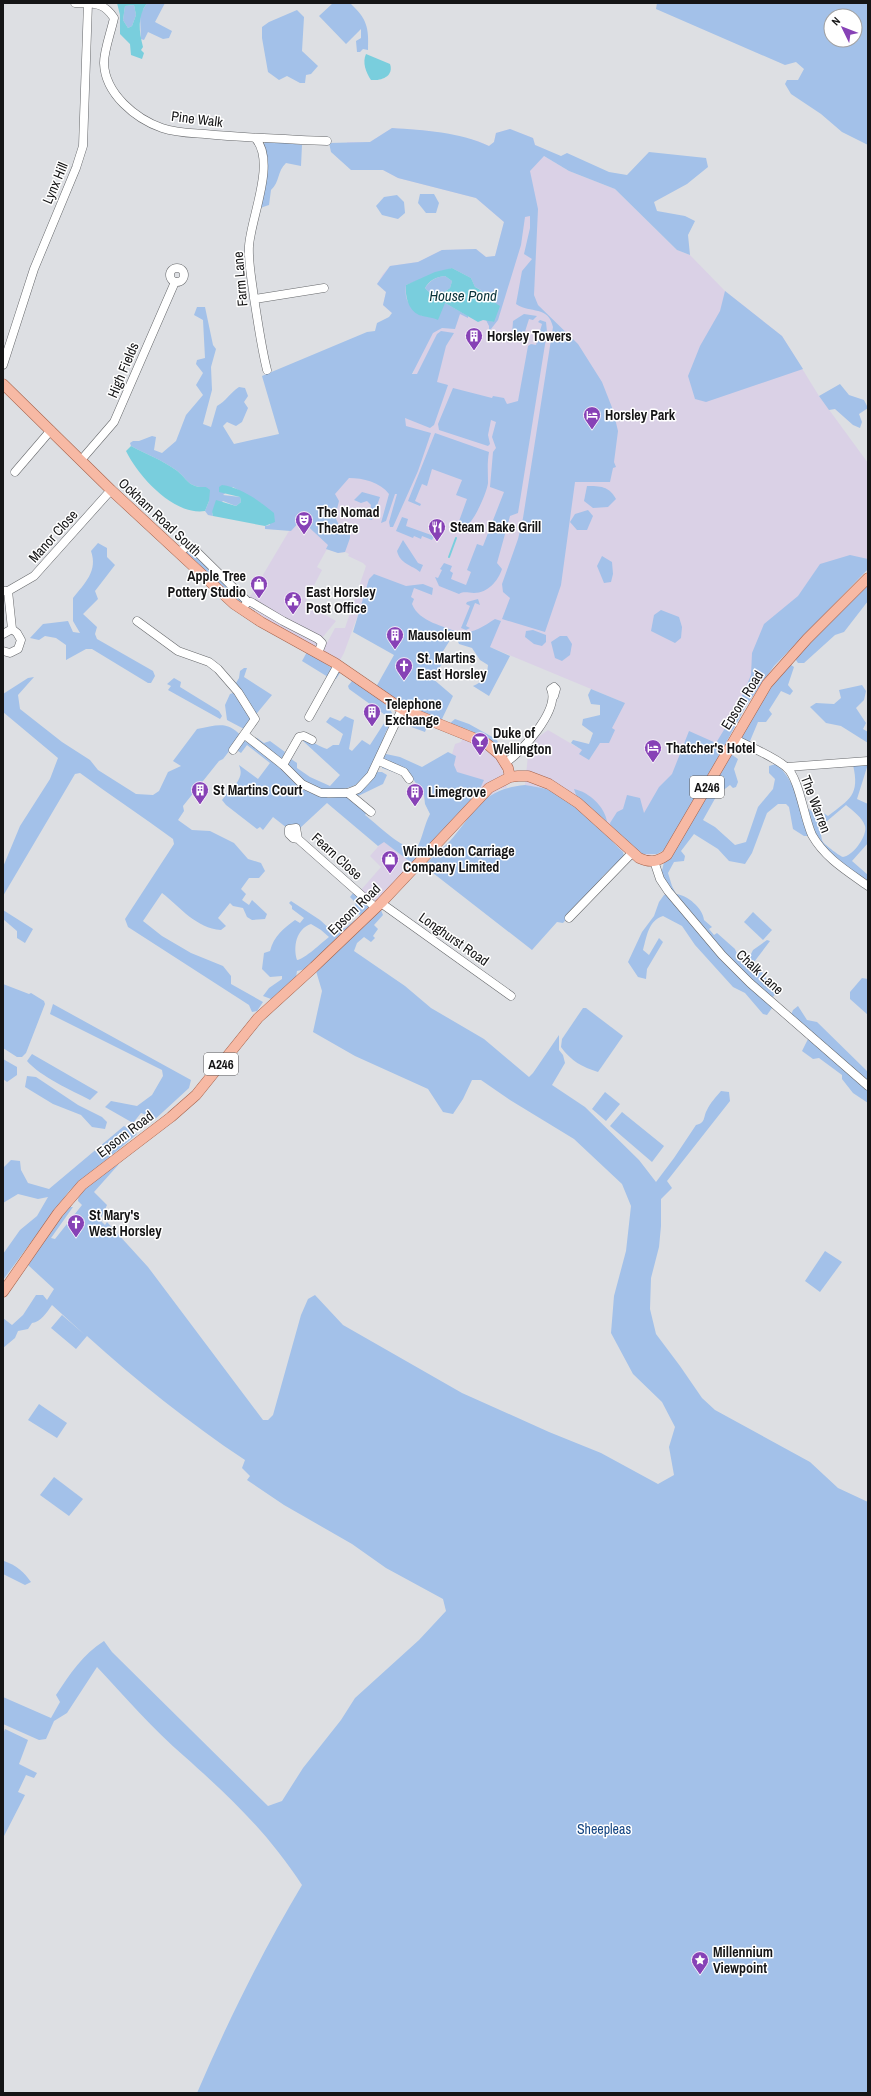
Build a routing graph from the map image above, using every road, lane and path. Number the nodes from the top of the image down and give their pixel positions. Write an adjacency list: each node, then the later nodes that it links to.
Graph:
1 (75, 3): 2 (street)
2 (88, 3): 3 (street, Pine Walk); 8 (street, Lynx Hill)
3 (256, 138): 4 (street, Pine Walk); 7 (street, Farm Lane)
4 (327, 142)
5 (175, 282): 12 (street, High Fields)
6 (324, 288): 7 (street)
7 (254, 299): 9 (street, Farm Lane)
8 (3, 365)
9 (267, 370)
10 (3, 384): 11 (main road, Ockham Road South)
11 (51, 430): 12 (main road, Ockham Road South); 13 (street)
12 (82, 459): 14 (main road, Ockham Road South)
13 (15, 472)
14 (111, 490): 16 (street, Manor Close); 17 (main road, Ockham Road South)
15 (868, 578): 28 (main road, Epsom Road / A246)
16 (5, 591): 19 (street, Manor Close)
17 (244, 605): 22 (main road, Ockham Road South); 22 (street)
18 (138, 621): 27 (street)
19 (12, 629): 20 (street); 21 (street, Manor Close)
20 (3, 634)
21 (3, 651)
22 (318, 653): 23 (main road, Ockham Road South)
23 (338, 665): 25 (main road, Ockham Road South); 26 (street)
24 (554, 696): 33 (street)
25 (402, 709): 31 (street); 33 (main road, Ockham Road South)
26 (309, 717)
27 (245, 735): 30 (street); 34 (street)
28 (735, 739): 35 (street, The Warren); 42 (main road, Epsom Road / A246)
29 (312, 740): 34 (street)
30 (233, 750)
31 (379, 761): 37 (street); 38 (street)
32 (868, 761): 35 (street)
33 (505, 763): 36 (main road, Ockham Road South)
34 (283, 765): 38 (street)
35 (787, 767): 43 (street, The Warren)
36 (510, 777): 41 (main road, Epsom Road / A246); 44 (main road, Epsom Road / A246)
37 (409, 779)
38 (348, 793): 39 (street)
39 (371, 812)
40 (298, 838): 44 (street, Fearn Close)
41 (632, 852): 42 (main road, Epsom Road / A246); 45 (street)
42 (654, 862): 47 (street, Chalk Lane)
43 (868, 886)
44 (378, 906): 46 (street, Longhurst Road); 48 (main road, Epsom Road / A246)
45 (569, 918)
46 (511, 996)
47 (868, 1086)
48 (3, 1292)

